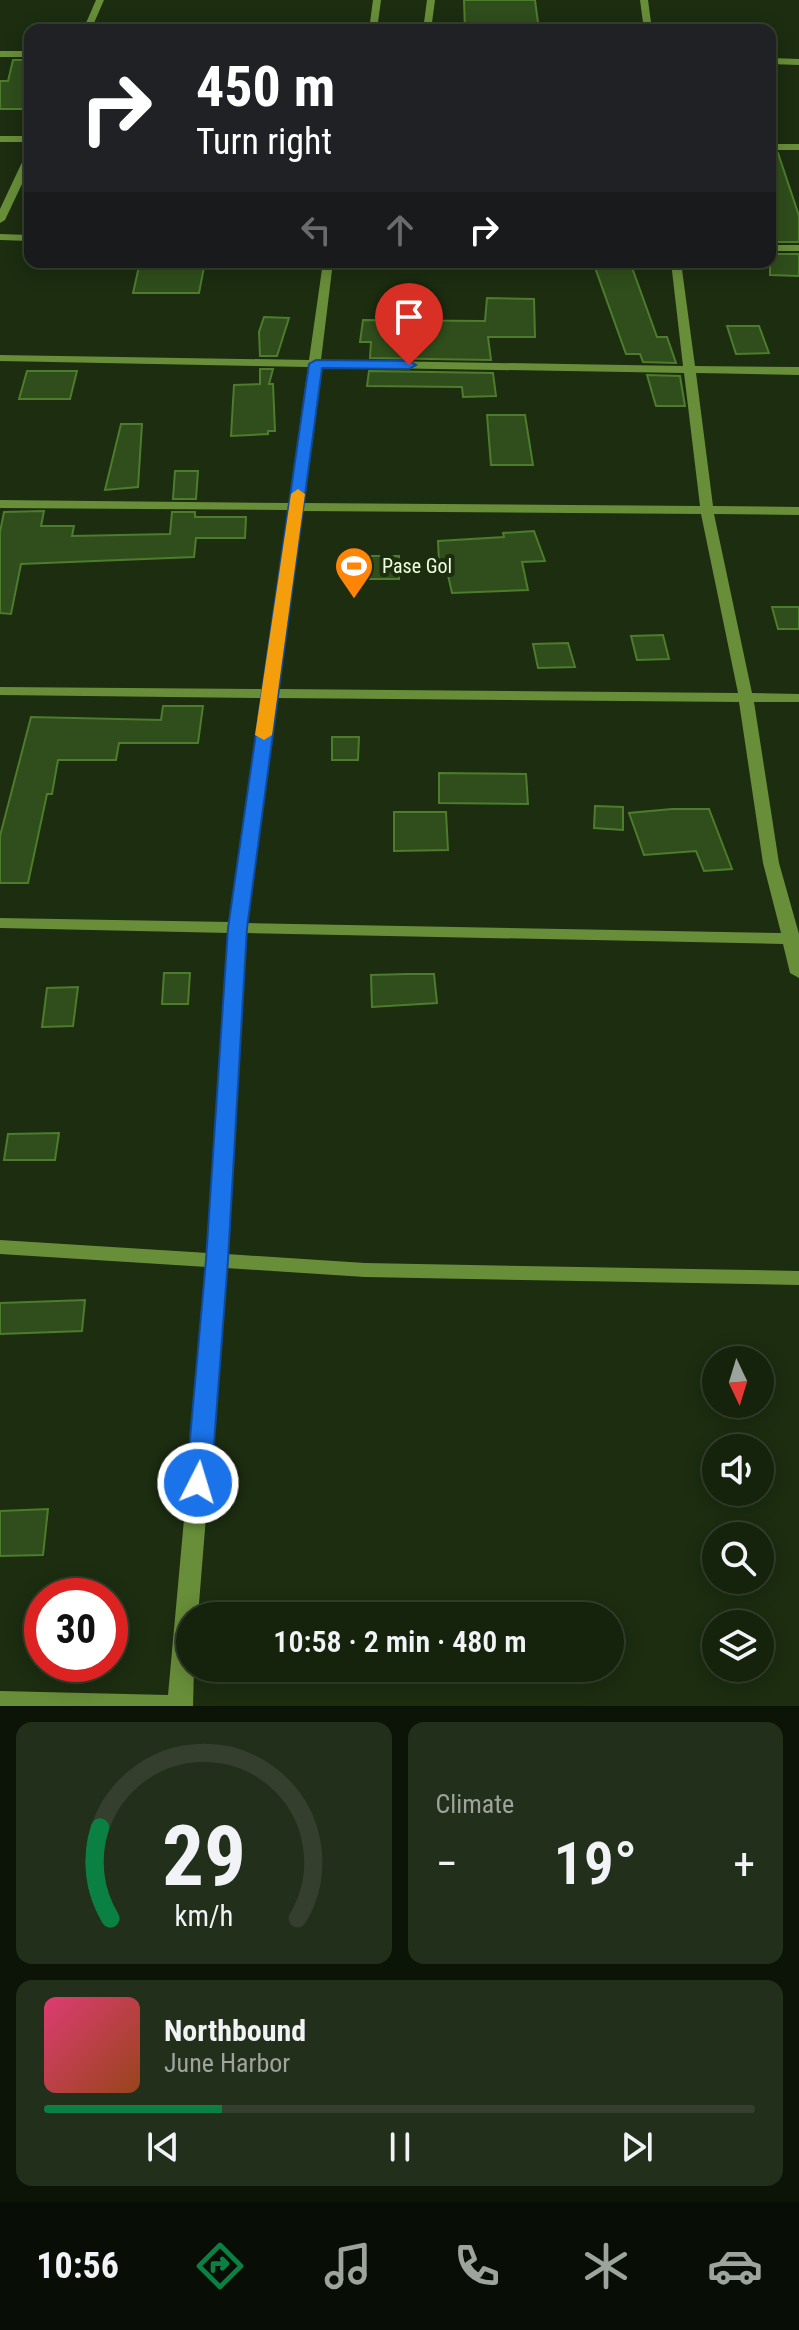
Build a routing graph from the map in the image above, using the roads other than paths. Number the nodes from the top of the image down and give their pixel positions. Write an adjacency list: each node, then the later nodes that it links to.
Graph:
1 (100, 0): 5 (street)
2 (377, 0): 6 (street)
3 (431, 0): 7 (street)
4 (644, 0): 8 (street)
5 (90, 24)
6 (374, 24)
7 (428, 24)
8 (647, 24)
9 (0, 54): 10 (street)
10 (24, 54)
11 (776, 61): 12 (street)
12 (799, 62)
13 (0, 139): 14 (street)
14 (24, 139)
15 (776, 147): 16 (street)
16 (799, 147)
17 (24, 169): 18 (street)
18 (0, 220)
19 (0, 237): 20 (street)
20 (24, 238)
21 (776, 248): 22 (street)
22 (799, 248)
23 (327, 268): 26 (street)
24 (677, 268): 27 (street)
25 (0, 358): 26 (street)
26 (316, 364): 27 (street); 30 (street)
27 (690, 370): 28 (street); 31 (street)
28 (799, 371)
29 (0, 504): 30 (street)
30 (296, 508): 31 (street); 34 (street)
31 (707, 510): 32 (street); 35 (street)
32 (799, 511)
33 (0, 691): 34 (street)
34 (269, 693): 35 (street); 38 (street)
35 (746, 698): 36 (street); 39 (street)
36 (799, 698)
37 (0, 923): 38 (street)
38 (238, 928): 39 (street); 42 (street)
39 (796, 939): 40 (street)
40 (799, 973)
41 (0, 1247): 42 (street)
42 (217, 1260): 43 (street); 45 (street)
43 (799, 1278)
44 (0, 1701): 45 (street)
45 (180, 1706)

